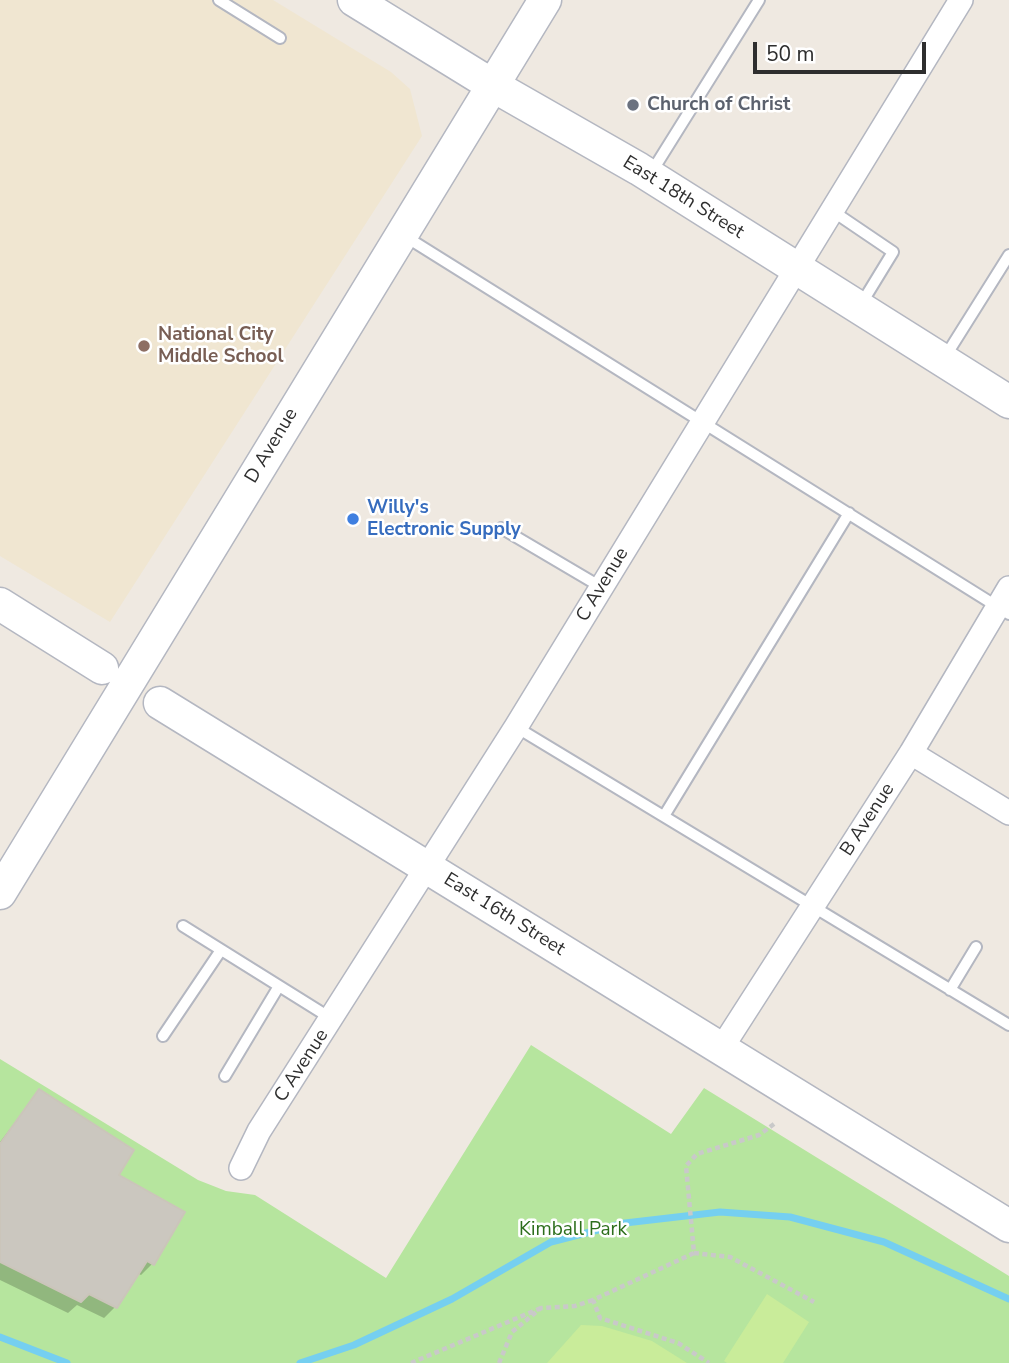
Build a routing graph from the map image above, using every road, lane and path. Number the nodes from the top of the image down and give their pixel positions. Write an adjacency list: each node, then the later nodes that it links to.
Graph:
1 (219, 0): 6 (lane)
2 (354, 0): 7 (street, East 18th Street)
3 (545, 0): 7 (street, D Avenue)
4 (759, 0): 8 (lane)
5 (961, 0): 9 (street, C Avenue)
6 (280, 38)
7 (492, 85): 8 (street, East 18th Street); 10 (street, D Avenue)
8 (649, 176): 12 (street, East 18th Street)
9 (831, 210): 12 (street, C Avenue); 13 (lane)
10 (400, 234): 16 (lane); 23 (street, D Avenue)
11 (1009, 256): 14 (lane)
12 (795, 268): 13 (street, East 18th Street); 16 (street, C Avenue)
13 (859, 308): 14 (street, East 18th Street)
14 (943, 360): 15 (street, East 18th Street)
15 (1009, 402)
16 (702, 420): 17 (lane); 19 (street, C Avenue)
17 (849, 513): 20 (lane); 28 (lane)
18 (501, 528): 19 (lane)
19 (601, 587): 25 (street, C Avenue)
20 (1005, 603): 26 (street, B Avenue)
21 (0, 604): 22 (street, East 16th Street)
22 (102, 667): 23 (street, East 16th Street)
23 (129, 684): 24 (street, East 16th Street); 30 (street, D Avenue)
24 (160, 703): 29 (street, East 16th Street)
25 (516, 727): 28 (lane); 29 (street, C Avenue)
26 (911, 753): 27 (street); 31 (street, B Avenue)
27 (1006, 805)
28 (664, 817): 31 (lane)
29 (428, 868): 37 (street, C Avenue); 40 (street, East 16th Street)
30 (0, 893)
31 (812, 906): 36 (lane); 40 (street, B Avenue)
32 (183, 926): 34 (lane)
33 (976, 947): 36 (lane)
34 (221, 950): 35 (lane); 39 (lane)
35 (279, 986): 37 (lane); 41 (lane)
36 (950, 990): 38 (lane)
37 (331, 1019): 43 (street, C Avenue)
38 (1009, 1025)
39 (163, 1036)
40 (722, 1049): 44 (street, East 16th Street)
41 (225, 1076)
42 (774, 1124): 45 (path)
43 (241, 1168)
44 (1009, 1226)
45 (694, 1253): 46 (path); 47 (path)
46 (593, 1300): 48 (path); 51 (path)
47 (814, 1302)
48 (541, 1308): 49 (path); 50 (path)
49 (411, 1363)
50 (499, 1363)
51 (709, 1363)

